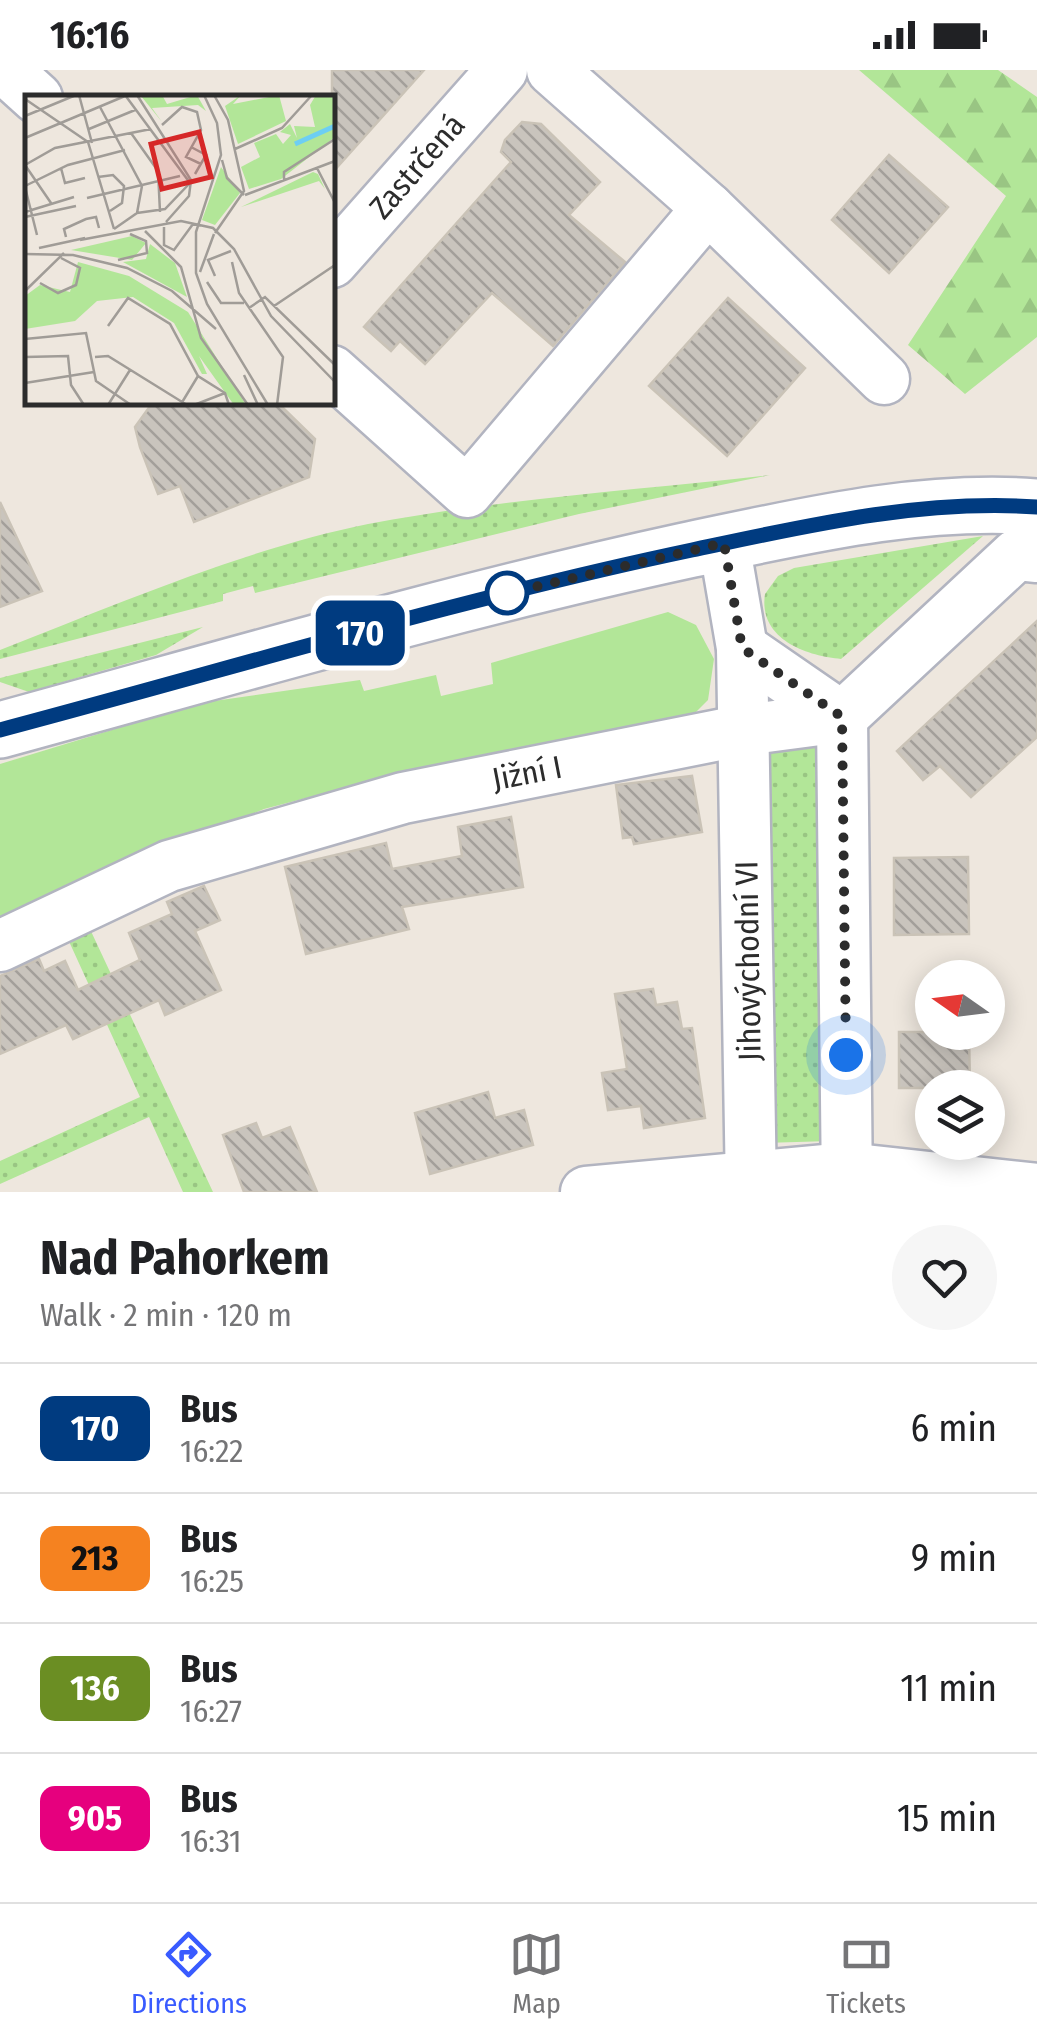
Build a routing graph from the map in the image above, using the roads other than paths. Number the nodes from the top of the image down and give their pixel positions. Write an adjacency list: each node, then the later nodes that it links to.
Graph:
1 (6, 70): 4 (street)
2 (502, 70): 6 (street, Zastrčená)
3 (552, 70): 5 (street)
4 (35, 95)
5 (708, 208): 7 (street); 8 (street)
6 (335, 259)
7 (335, 373)
8 (884, 379)
9 (1030, 540): 10 (street); 12 (street)
10 (724, 543): 11 (street, Jihovýchodní VI); 13 (street)
11 (742, 648): 12 (street); 14 (street, Jihovýchodní VI)
12 (842, 717): 14 (street, Jižní I); 16 (street)
13 (0, 730)
14 (744, 730): 15 (street, Jižní I); 17 (street, Jihovýchodní VI)
15 (0, 946)
16 (847, 1180): 17 (street); 18 (street)
17 (751, 1183): 19 (street)
18 (1037, 1189)
19 (586, 1192)

